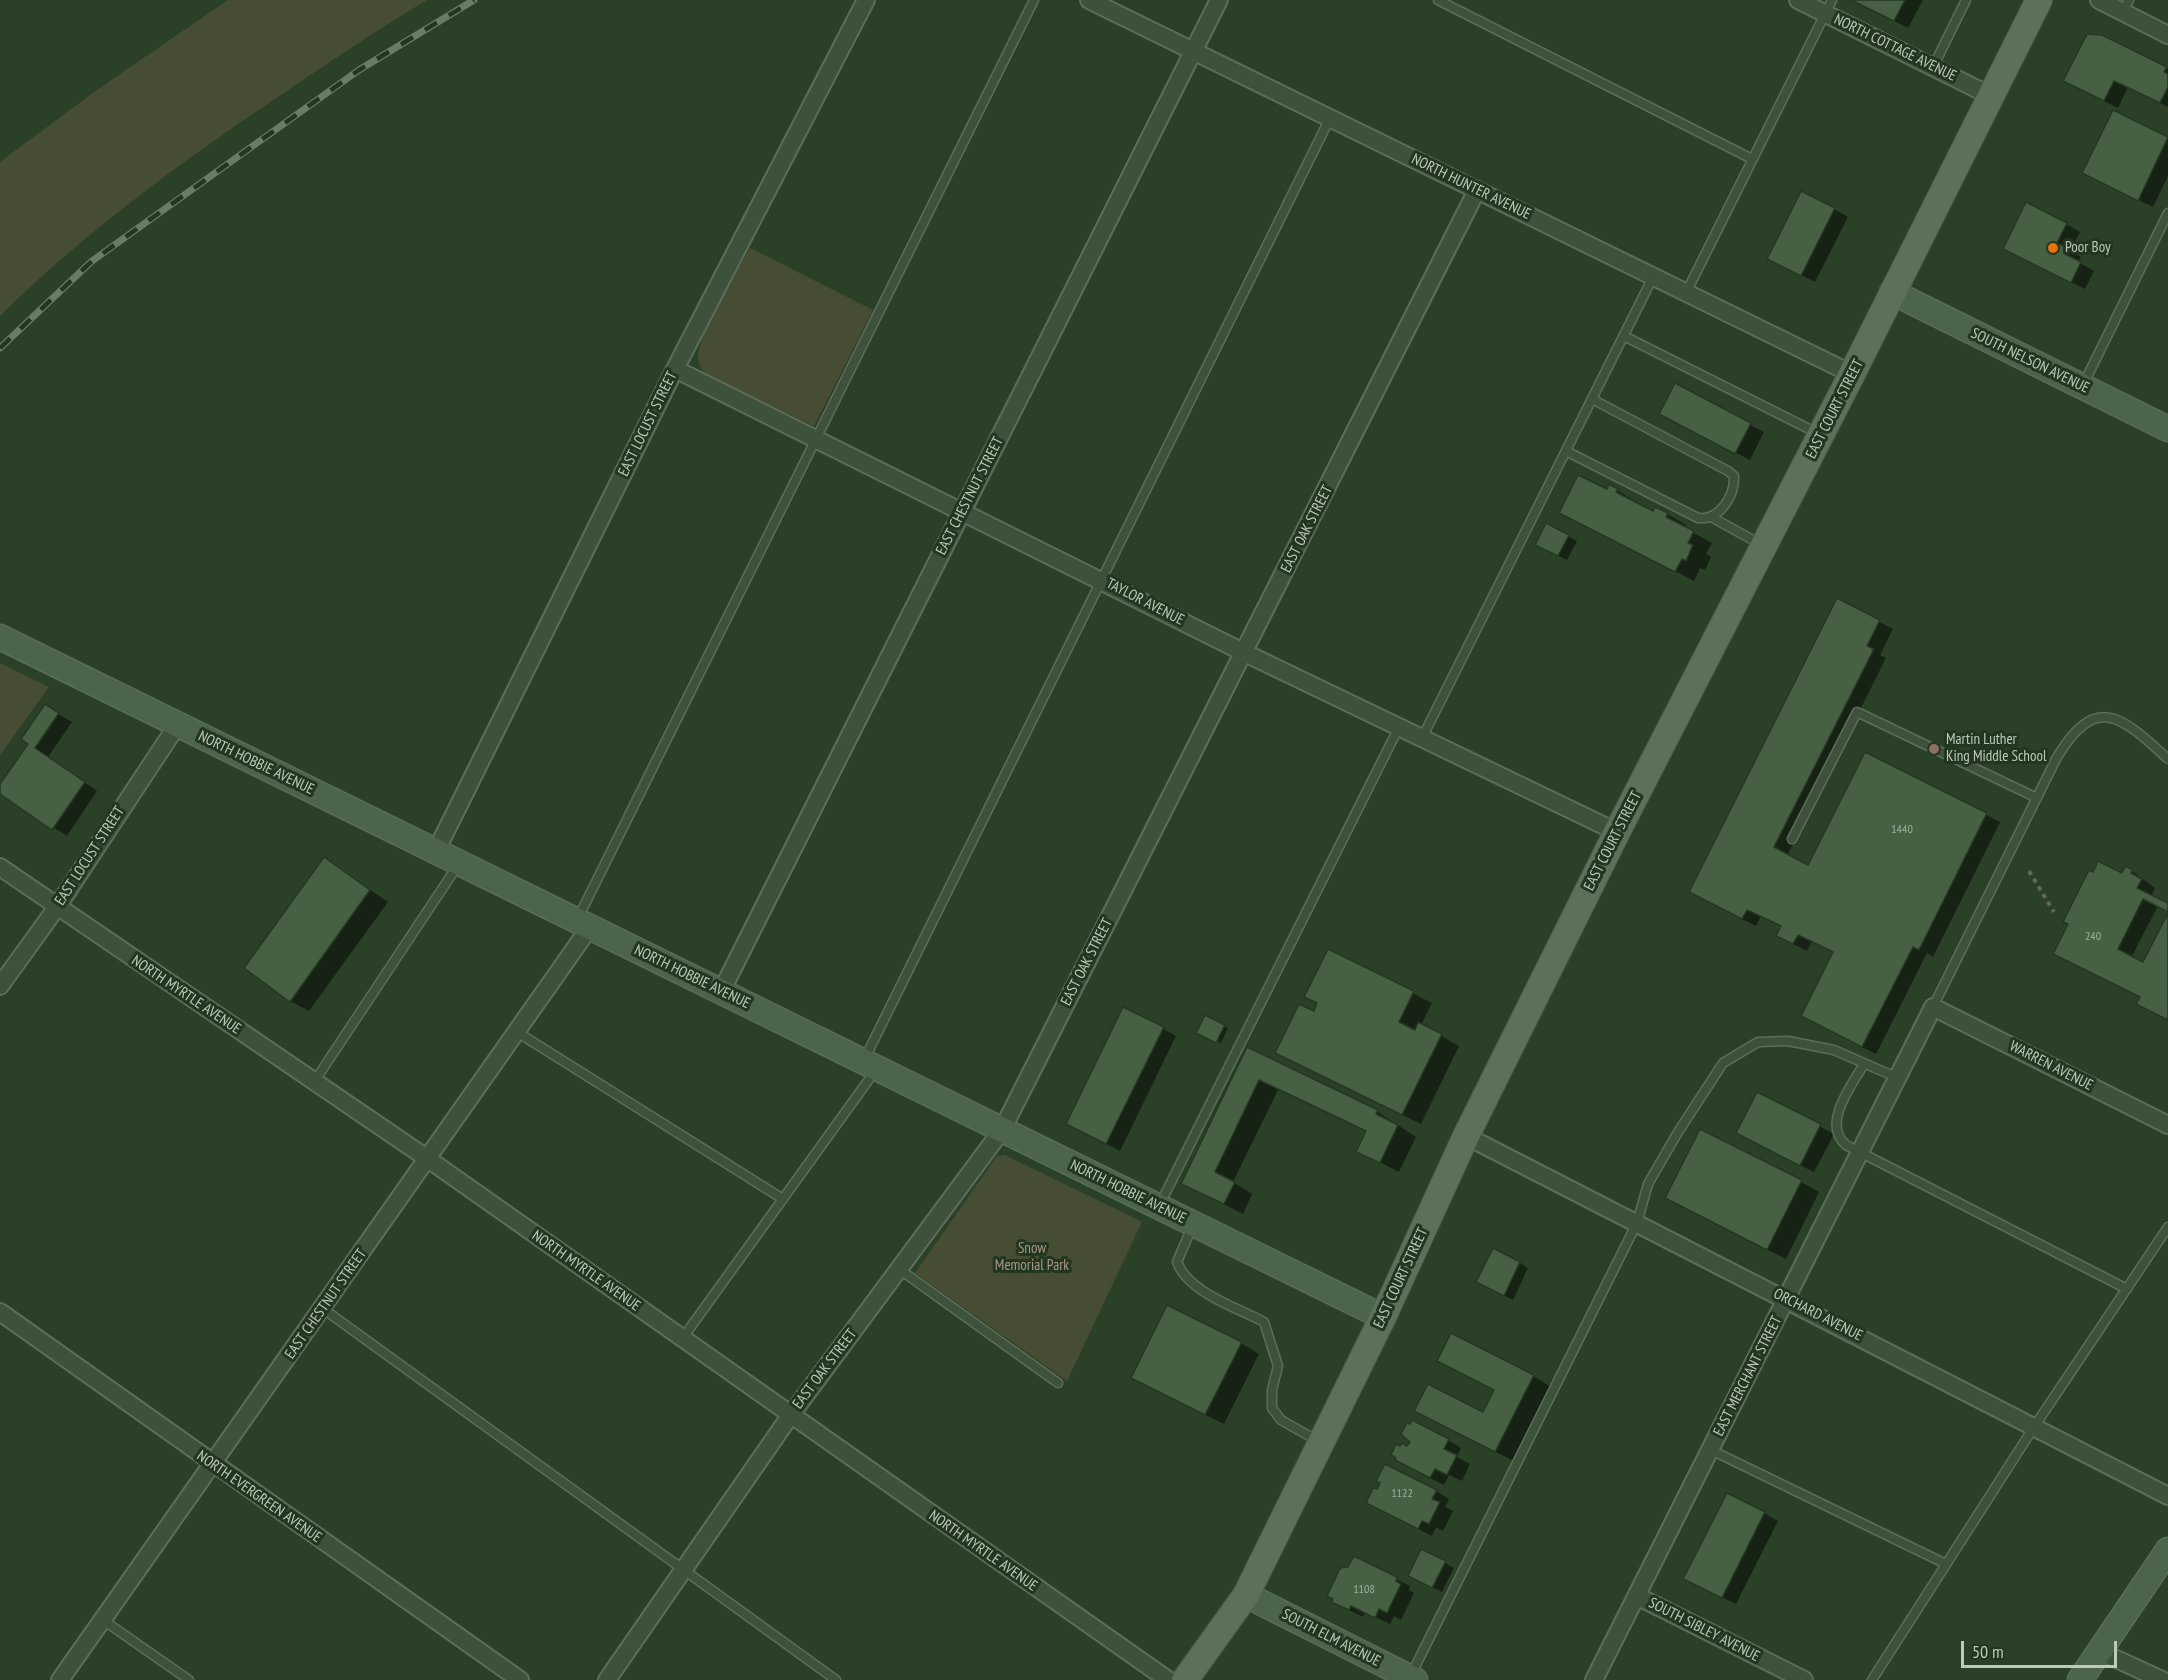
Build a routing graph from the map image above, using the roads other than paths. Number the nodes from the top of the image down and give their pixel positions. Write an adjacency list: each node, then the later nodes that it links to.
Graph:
1 (866, 0): 24 (street, EAST LOCUST STREET)
2 (1034, 0): 30 (lane)
3 (1089, 0): 13 (street, NORTH HUNTER AVENUE)
4 (1219, 0): 13 (street, EAST CHESTNUT STREET)
5 (1438, 0): 17 (lane)
6 (1798, 0): 11 (street, NORTH COTTAGE AVENUE)
7 (1966, 0): 14 (lane)
8 (2099, 0): 10 (street)
9 (2034, 4): 15 (main road, EAST COURT STREET)
10 (2126, 6): 12 (street)
11 (1829, 7): 14 (street, NORTH COTTAGE AVENUE); 17 (lane)
12 (2168, 35)
13 (1193, 51): 16 (street, NORTH HUNTER AVENUE); 32 (street, EAST CHESTNUT STREET)
14 (1932, 67): 15 (street, NORTH COTTAGE AVENUE)
15 (1991, 96): 22 (main road, EAST COURT STREET)
16 (1330, 118): 18 (street, NORTH HUNTER AVENUE); 35 (lane)
17 (1752, 159): 21 (lane)
18 (1477, 190): 20 (street, NORTH HUNTER AVENUE); 37 (street, EAST OAK STREET)
19 (2168, 213): 26 (lane)
20 (1653, 277): 21 (street, NORTH HUNTER AVENUE); 23 (lane)
21 (1686, 292): 25 (street, NORTH HUNTER AVENUE)
22 (1892, 292): 25 (main road, EAST COURT STREET); 26 (main road, SOUTH NELSON AVENUE)
23 (1624, 336): 27 (lane); 29 (lane)
24 (675, 369): 30 (street, TAYLOR AVENUE); 45 (street, EAST LOCUST STREET)
25 (1852, 374): 29 (main road, EAST COURT STREET)
26 (2082, 387): 28 (main road, SOUTH NELSON AVENUE)
27 (1592, 399): 31 (lane); 33 (lane)
28 (2168, 429)
29 (1821, 435): 34 (main road, EAST COURT STREET)
30 (816, 439): 32 (street, TAYLOR AVENUE); 49 (lane)
31 (1566, 451): 33 (lane); 40 (lane)
32 (962, 511): 35 (street, TAYLOR AVENUE); 51 (street, EAST CHESTNUT STREET)
33 (1713, 518): 34 (lane)
34 (1764, 546): 43 (main road, EAST COURT STREET)
35 (1101, 580): 37 (street, TAYLOR AVENUE); 55 (lane)
36 (0, 637): 38 (main road, NORTH HOBBIE AVENUE)
37 (1245, 653): 39 (street, TAYLOR AVENUE); 59 (street, EAST OAK STREET)
38 (177, 724): 45 (main road, NORTH HOBBIE AVENUE); 48 (street, EAST LOCUST STREET)
39 (1399, 727): 40 (street, TAYLOR AVENUE); 64 (lane)
40 (1422, 738): 43 (street, TAYLOR AVENUE)
41 (2168, 759): 42 (lane)
42 (2037, 798): 44 (lane); 52 (lane)
43 (1617, 832): 60 (main road, EAST COURT STREET)
44 (1792, 839)
45 (436, 852): 46 (main road, NORTH HOBBIE AVENUE)
46 (460, 863): 49 (main road, NORTH HOBBIE AVENUE); 57 (lane)
47 (0, 867): 48 (street, NORTH MYRTLE AVENUE)
48 (57, 907): 50 (street, EAST LOCUST STREET); 57 (street, NORTH MYRTLE AVENUE)
49 (583, 924): 51 (main road, NORTH HOBBIE AVENUE); 53 (street, EAST CHESTNUT STREET)
50 (0, 986)
51 (722, 992): 55 (main road, NORTH HOBBIE AVENUE)
52 (1934, 1007): 56 (street, EAST MERCHANT STREET); 58 (street, WARREN AVENUE)
53 (517, 1032): 62 (street, EAST CHESTNUT STREET); 63 (lane)
54 (1864, 1064): 56 (lane); 61 (lane); 65 (lane)
55 (870, 1065): 59 (main road, NORTH HOBBIE AVENUE); 63 (lane)
56 (1898, 1078): 61 (street, EAST MERCHANT STREET)
57 (314, 1082): 62 (street, NORTH MYRTLE AVENUE)
58 (2168, 1125)
59 (1002, 1130): 64 (main road, NORTH HOBBIE AVENUE); 68 (street, EAST OAK STREET)
60 (1466, 1136): 65 (street, ORCHARD AVENUE); 73 (main road, EAST COURT STREET)
61 (1861, 1152): 69 (lane); 70 (street, EAST MERCHANT STREET)
62 (428, 1159): 71 (street, EAST CHESTNUT STREET); 74 (street, NORTH MYRTLE AVENUE)
63 (783, 1199): 74 (lane)
64 (1159, 1207): 66 (main road, NORTH HOBBIE AVENUE)
65 (1636, 1223): 70 (street, ORCHARD AVENUE); 89 (lane)
66 (1193, 1224): 73 (main road, NORTH HOBBIE AVENUE); 78 (lane)
67 (2168, 1227): 69 (lane)
68 (899, 1269): 75 (lane); 76 (street, EAST OAK STREET)
69 (2127, 1289): 77 (lane)
70 (1787, 1299): 77 (street, ORCHARD AVENUE); 79 (street, EAST MERCHANT STREET)
71 (322, 1308): 80 (street, EAST CHESTNUT STREET); 84 (lane)
72 (0, 1312): 80 (street, NORTH EVERGREEN AVENUE)
73 (1383, 1317): 78 (main road, EAST COURT STREET)
74 (682, 1339): 76 (street, NORTH MYRTLE AVENUE)
75 (1058, 1383)
76 (790, 1416): 84 (street, EAST OAK STREET); 95 (street, NORTH MYRTLE AVENUE)
77 (2034, 1427): 81 (street, ORCHARD AVENUE); 83 (lane)
78 (1321, 1443): 85 (main road, EAST COURT STREET)
79 (1711, 1449): 83 (lane); 86 (street, EAST MERCHANT STREET)
80 (213, 1464): 87 (street, EAST CHESTNUT STREET); 92 (street, NORTH EVERGREEN AVENUE)
81 (2168, 1496)
82 (2168, 1550): 88 (main road)
83 (1946, 1564): 99 (lane)
84 (684, 1570): 93 (street, EAST OAK STREET); 94 (lane)
85 (1246, 1595): 89 (main road, SOUTH ELM AVENUE); 96 (main road, EAST COURT STREET)
86 (1637, 1596): 97 (street, EAST MERCHANT STREET); 98 (street, SOUTH SIBLEY AVENUE)
87 (103, 1620): 90 (street, EAST CHESTNUT STREET); 91 (lane)
88 (2099, 1651): 100 (main road); 101 (street)
89 (1406, 1677)
90 (60, 1680)
91 (189, 1680)
92 (520, 1680)
93 (607, 1680)
94 (836, 1680)
95 (1168, 1680)
96 (1185, 1680)
97 (1594, 1680)
98 (1804, 1680)
99 (1872, 1680)
100 (2080, 1680)
101 (2162, 1680)

